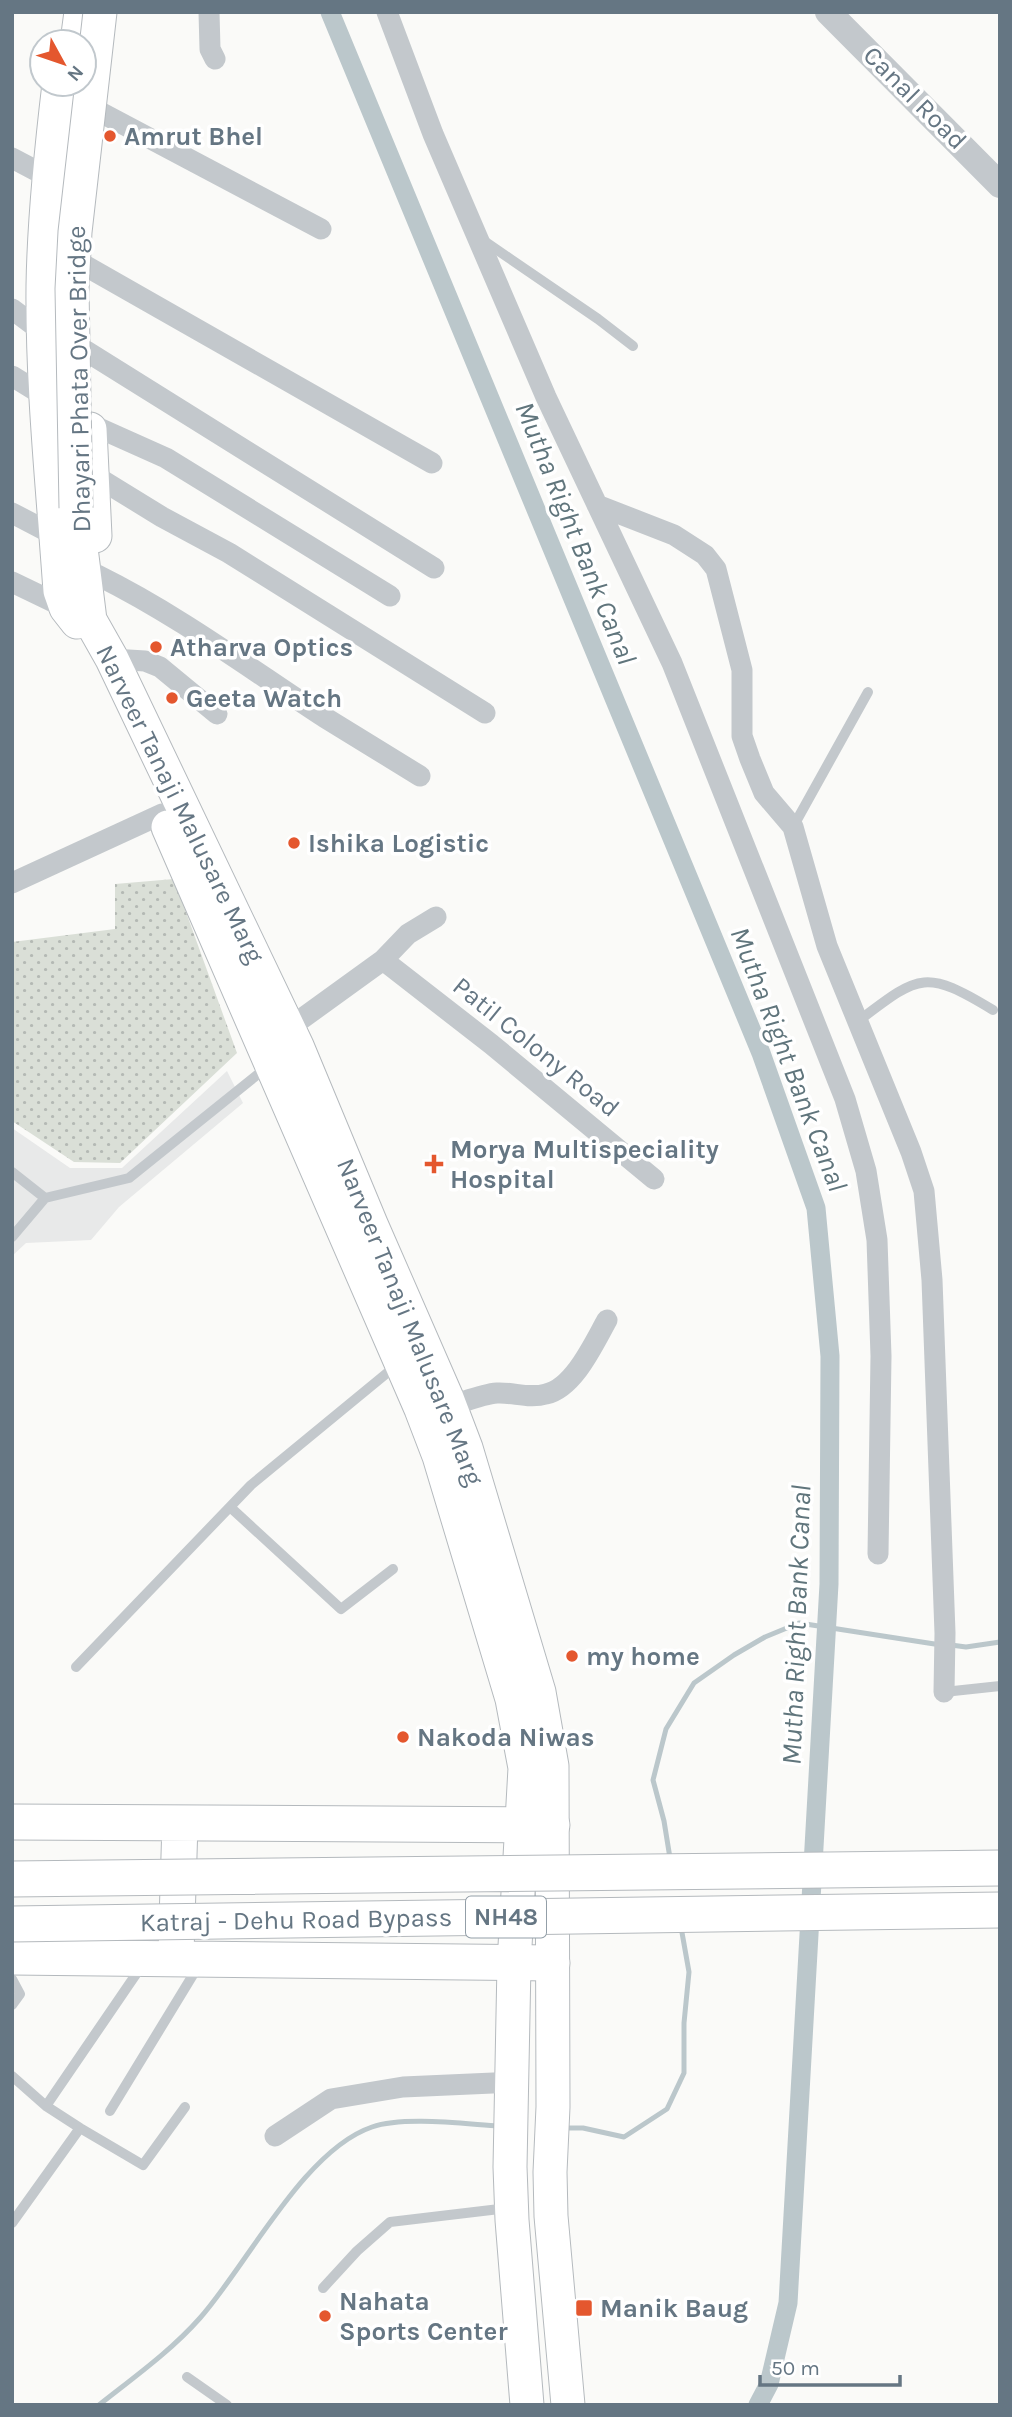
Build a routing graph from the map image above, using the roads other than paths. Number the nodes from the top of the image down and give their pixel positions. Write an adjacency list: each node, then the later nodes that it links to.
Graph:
1 (100, 12): 28 (main road, Dhayari Phata Over Bridge, bridge)
2 (116, 12): 9 (main road)
3 (209, 12): 6 (street)
4 (387, 12): 15 (street)
5 (828, 12): 13 (street, Canal Road)
6 (215, 60)
7 (57, 98): 11 (main road)
8 (70, 98): 28 (main road, Dhayari Phata Over Bridge)
9 (100, 112): 12 (main road); 14 (street)
10 (12, 158): 11 (street)
11 (48, 177): 12 (street); 18 (main road)
12 (89, 183): 16 (main road)
13 (1000, 185)
14 (321, 229)
15 (477, 237): 19 (lane); 26 (street)
16 (84, 265): 20 (main road); 24 (street)
17 (12, 309): 18 (street)
18 (44, 333): 22 (main road)
19 (633, 346)
20 (86, 351): 23 (main road); 29 (street)
21 (12, 376): 22 (street)
22 (46, 397): 28 (main road)
23 (89, 424): 25 (main road); 32 (street)
24 (432, 463)
25 (92, 474): 30 (main road); 36 (street)
26 (597, 505): 40 (street); 56 (street)
27 (12, 513): 28 (street)
28 (64, 517): 33 (main road, Dhayari Phata Over Bridge)
29 (434, 568)
30 (97, 575): 33 (main road); 38 (street)
31 (12, 582): 33 (street)
32 (390, 596)
33 (78, 617): 34 (main road, Narveer Tanaji Malusare Marg); 39 (main road, Narveer Tanaji Malusare Marg)
34 (112, 659): 37 (street); 46 (main road, Narveer Tanaji Malusare Marg)
35 (868, 692): 40 (lane)
36 (485, 713)
37 (217, 714)
38 (419, 776)
39 (162, 814): 41 (street); 47 (main road, Narveer Tanaji Malusare Marg)
40 (793, 827): 45 (street)
41 (12, 883)
42 (436, 917): 43 (street)
43 (383, 960): 46 (street); 49 (street, Patil Colony Road)
44 (993, 1010): 45 (lane)
45 (857, 1022): 60 (street)
46 (289, 1028): 54 (main road, Narveer Tanaji Malusare Marg)
47 (272, 1063): 50 (lane); 53 (main road, Narveer Tanaji Malusare Marg)
48 (12, 1172): 50 (lane)
49 (654, 1179)
50 (45, 1198): 51 (lane)
51 (12, 1237)
52 (607, 1320): 54 (street)
53 (400, 1362): 55 (lane); 63 (main road, Narveer Tanaji Malusare Marg)
54 (450, 1406): 63 (main road, Narveer Tanaji Malusare Marg)
55 (230, 1507): 57 (lane); 58 (lane)
56 (878, 1554)
57 (393, 1569)
58 (76, 1667)
59 (1000, 1686): 60 (lane)
60 (944, 1692)
61 (12, 1822): 62 (highway)
62 (180, 1823): 63 (highway); 69 (highway)
63 (537, 1825): 70 (main road, Narveer Tanaji Malusare Marg); 71 (main road, Narveer Tanaji Malusare Marg)
64 (1000, 1868): 65 (highway, Katraj - Dehu Road Bypass / NH48, bridge)
65 (12, 1879)
66 (1000, 1910): 67 (highway, Katraj - Dehu Road Bypass / NH48, bridge)
67 (12, 1924)
68 (12, 1957): 69 (highway)
69 (174, 1959): 71 (highway); 76 (lane); 78 (lane)
70 (552, 1963): 71 (highway); 87 (main road, Narveer Tanaji Malusare Marg)
71 (514, 1964): 75 (main road, Narveer Tanaji Malusare Marg)
72 (12, 1979): 73 (lane)
73 (12, 2005)
74 (12, 2076): 76 (lane)
75 (513, 2094): 80 (street); 81 (main road, Narveer Tanaji Malusare Marg)
76 (46, 2106): 79 (lane)
77 (185, 2107): 79 (lane)
78 (110, 2111)
79 (80, 2128): 82 (lane)
80 (275, 2136)
81 (511, 2207): 83 (lane); 86 (main road, Narveer Tanaji Malusare Marg)
82 (12, 2222)
83 (323, 2288)
84 (187, 2377): 85 (lane)
85 (227, 2405)
86 (527, 2405)
87 (568, 2405)

